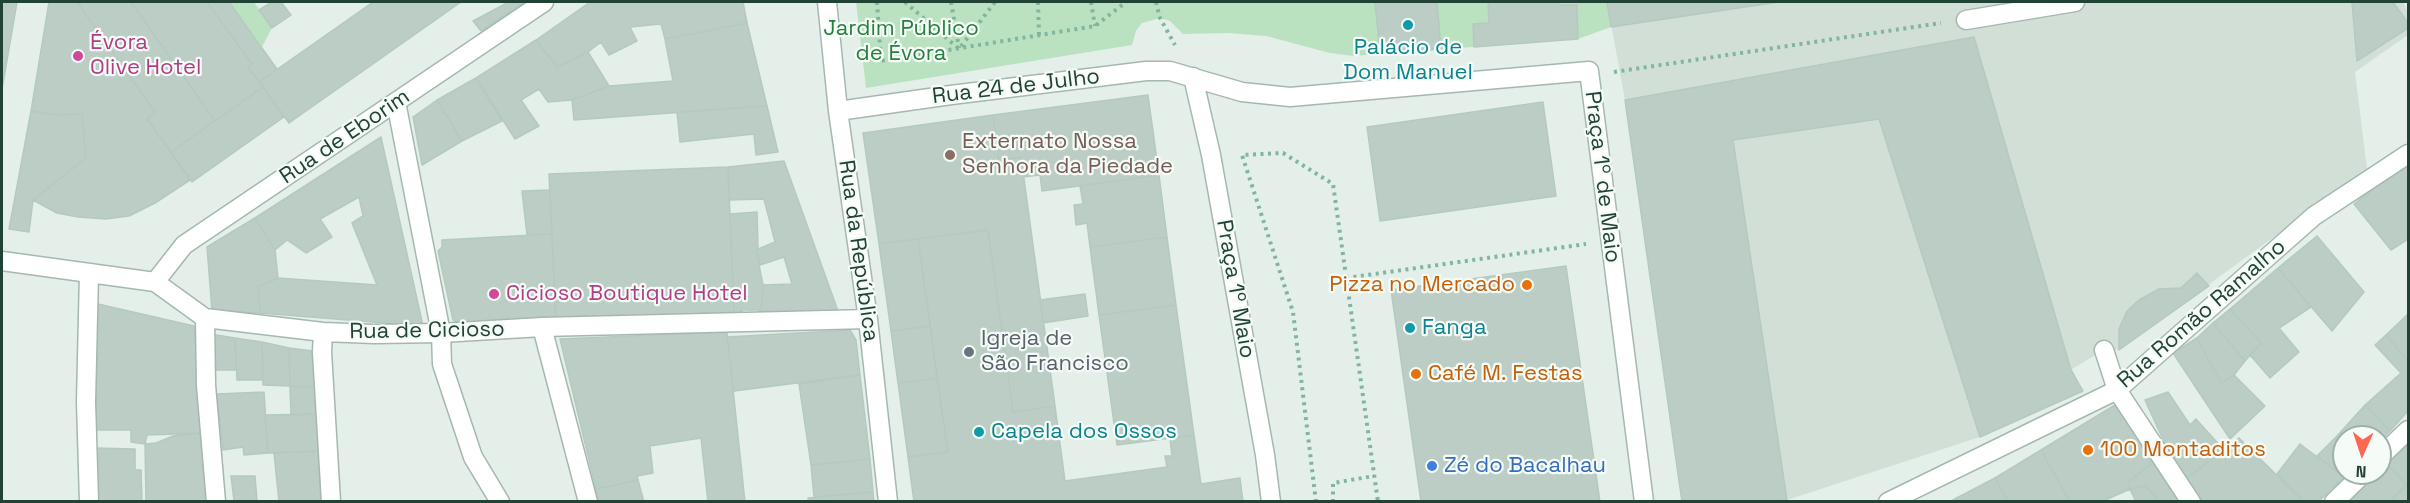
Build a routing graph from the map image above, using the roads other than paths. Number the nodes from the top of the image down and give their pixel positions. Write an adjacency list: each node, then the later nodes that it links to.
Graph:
1 (544, 2): 6 (street, Rua de Eborim)
2 (827, 2): 7 (street, Rua da República)
3 (2075, 2): 4 (street)
4 (1966, 20)
5 (1193, 77): 7 (street, Rua 24 de Julho); 29 (street, Praça 1º Maio); 30 (street, Praça 1º de Maio)
6 (396, 102): 11 (street, Rua de Eborim); 16 (street)
7 (838, 111): 13 (street, Rua da República)
8 (2409, 154): 18 (street, Rua Romão Ramalho)
9 (2, 261): 10 (street, Rua de Cicioso)
10 (89, 273): 11 (street, Rua de Cicioso); 23 (street)
11 (155, 282): 12 (street, Rua de Cicioso)
12 (205, 318): 15 (street, Rua de Cicioso); 24 (street)
13 (867, 319): 14 (street, Rua de Cicioso); 28 (street, Rua da República)
14 (542, 327): 16 (street, Rua de Cicioso); 27 (street)
15 (323, 332): 16 (street, Rua de Cicioso); 25 (street)
16 (441, 333): 26 (street)
17 (2104, 350): 18 (street)
18 (2117, 390): 22 (street, Rua Romão Ramalho); 32 (street)
19 (2409, 430): 20 (street)
20 (2392, 446)
21 (2351, 485): 33 (street)
22 (1917, 496): 31 (street, Rua Romão Ramalho)
23 (89, 501)
24 (216, 501)
25 (331, 501)
26 (500, 501)
27 (588, 501)
28 (888, 501)
29 (1271, 501)
30 (1644, 501)
31 (1887, 501)
32 (2191, 501)
33 (2334, 501)

